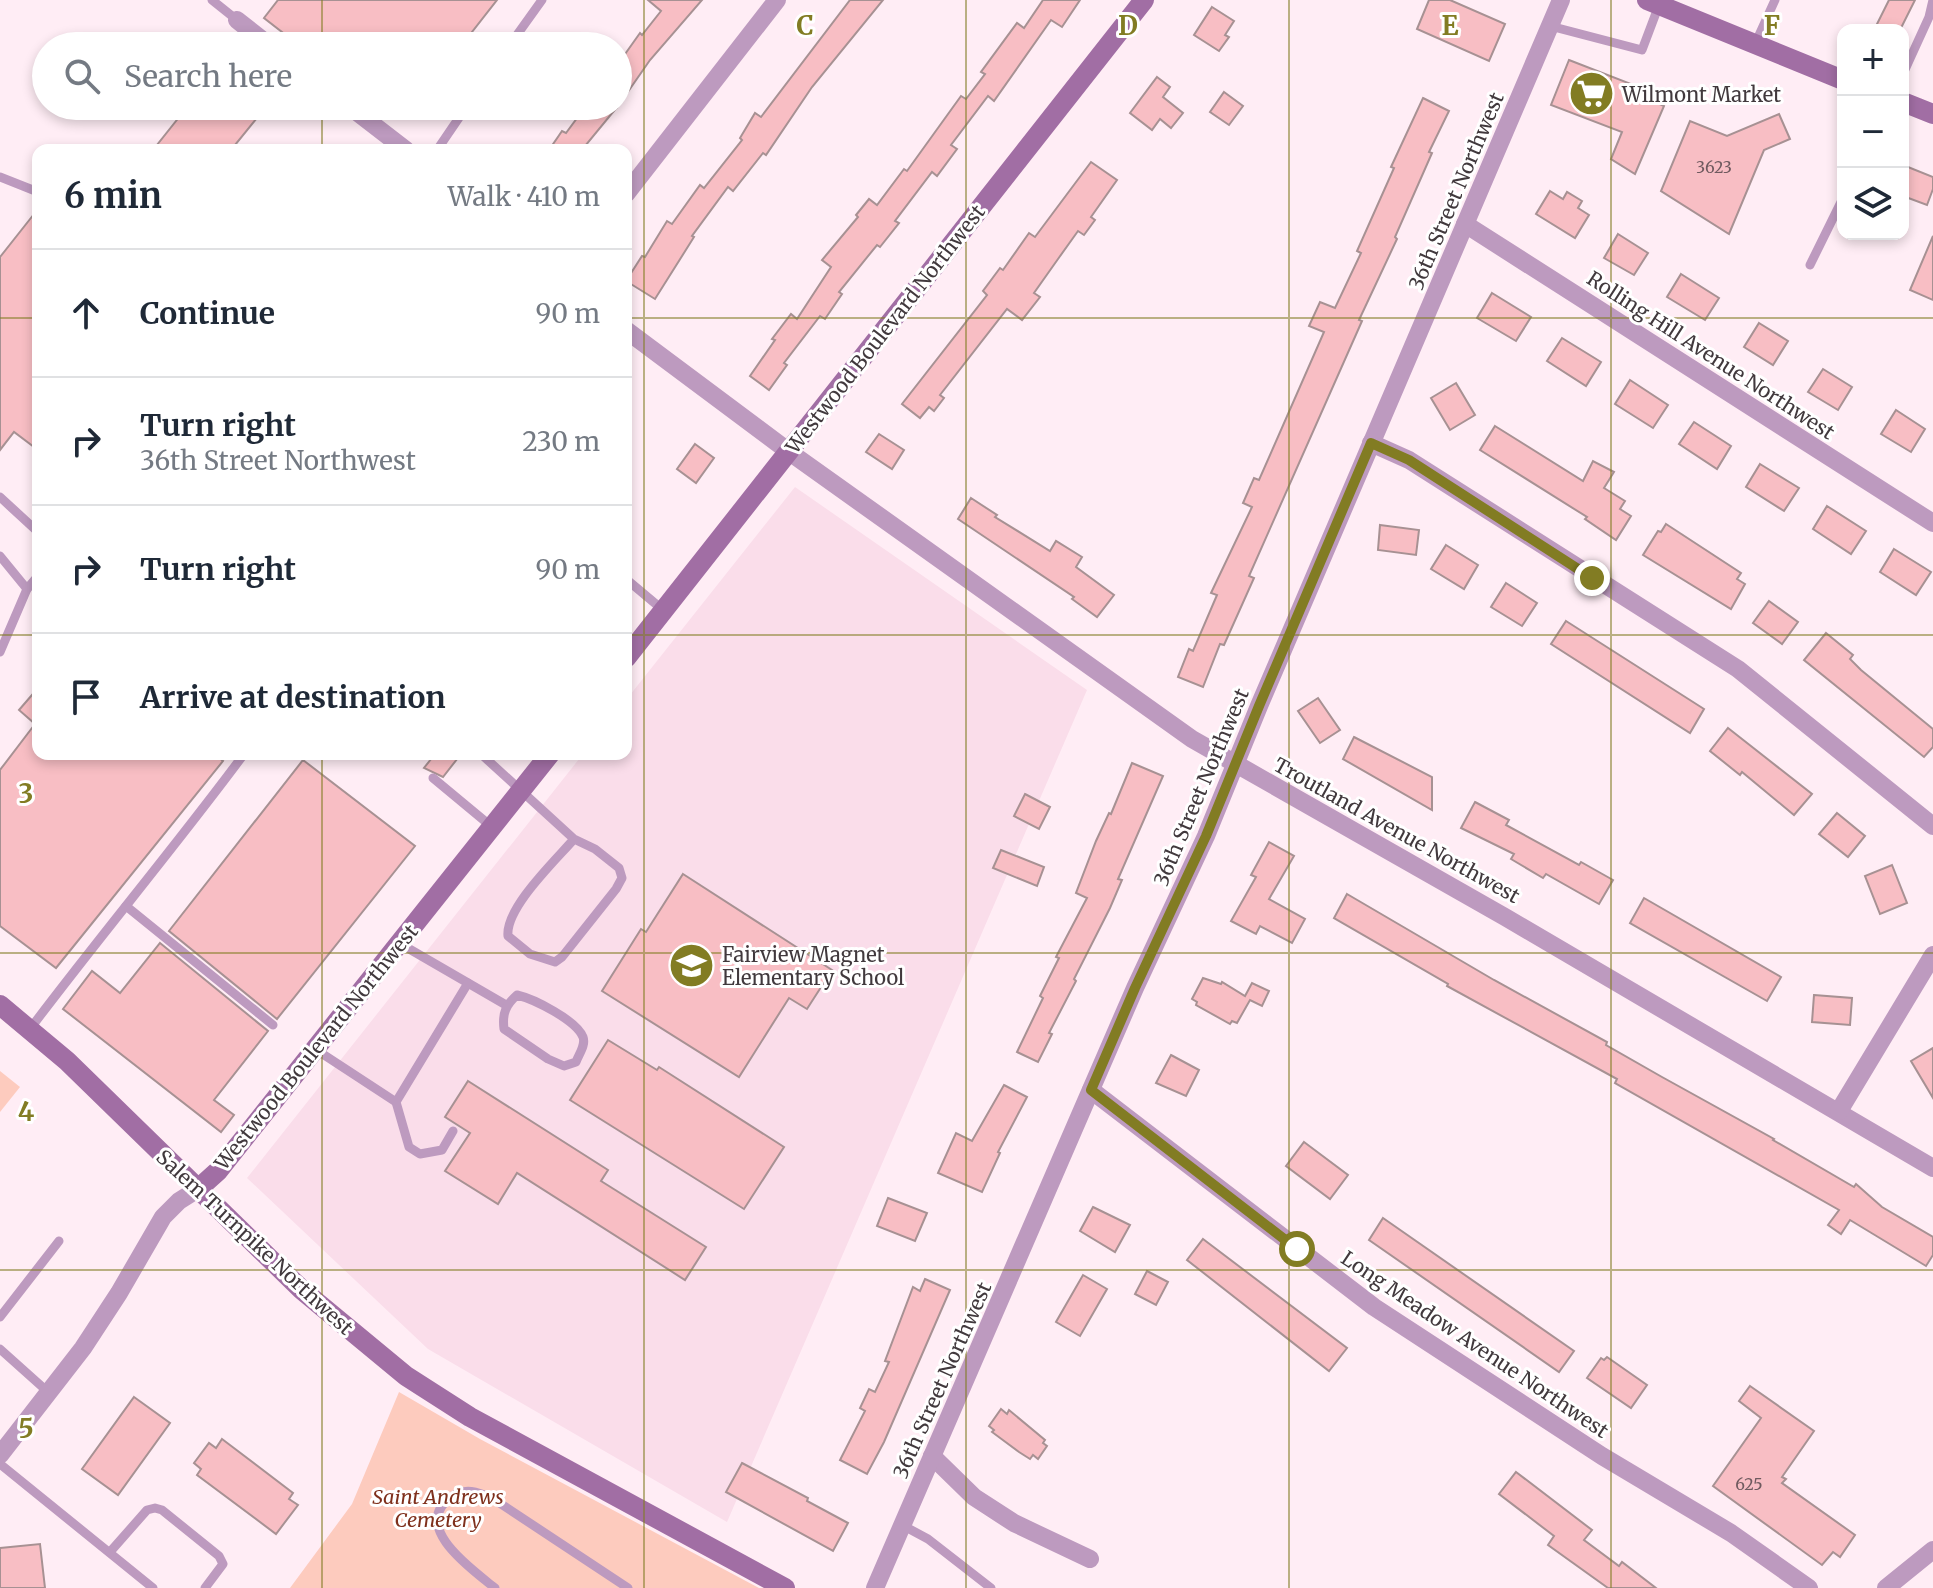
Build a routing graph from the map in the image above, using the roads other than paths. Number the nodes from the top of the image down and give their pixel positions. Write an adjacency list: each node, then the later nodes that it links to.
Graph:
1 (212, 0): 9 (lane)
2 (542, 0): 12 (lane)
3 (777, 0): 23 (street)
4 (1144, 0): 30 (street, Westwood Boulevard Northwest)
5 (1561, 0): 10 (street, 36th Street Northwest)
6 (1775, 0): 13 (lane)
7 (1933, 0): 14 (lane)
8 (1653, 3): 10 (lane); 13 (street)
9 (237, 20): 11 (street)
10 (1550, 26): 26 (street, 36th Street Northwest)
11 (252, 32)
12 (519, 32)
13 (1754, 46): 15 (street)
14 (1909, 61)
15 (1837, 78)
16 (1909, 104): 17 (street)
17 (1933, 114)
18 (367, 120): 20 (street)
19 (457, 120): 21 (lane)
20 (398, 144)
21 (441, 144)
22 (0, 177): 24 (lane)
23 (632, 186)
24 (32, 190)
25 (1837, 210): 27 (lane)
26 (1465, 224): 29 (street, 36th Street Northwest); 32 (street, Rolling Hill Avenue Northwest)
27 (1810, 265)
28 (632, 334): 30 (street, Troutland Avenue Northwest)
29 (1371, 443): 44 (street, 36th Street Northwest); 47 (street)
30 (788, 451): 38 (street, Westwood Boulevard Northwest); 44 (street, Troutland Avenue Northwest)
31 (0, 497): 33 (lane)
32 (1933, 523)
33 (32, 526)
34 (0, 556): 37 (lane)
35 (32, 583): 37 (lane)
36 (632, 584): 38 (lane)
37 (27, 589): 40 (lane)
38 (663, 610): 39 (street, Westwood Boulevard Northwest)
39 (632, 650)
40 (0, 652)
41 (239, 760): 50 (lane)
42 (487, 760): 46 (lane)
43 (545, 760): 46 (street, Westwood Boulevard Northwest)
44 (1235, 764): 59 (street, 36th Street Northwest); 61 (street, Troutland Avenue Northwest)
45 (433, 778): 48 (lane)
46 (520, 791): 48 (street, Westwood Boulevard Northwest); 49 (lane)
47 (1933, 826)
48 (492, 827): 51 (street, Westwood Boulevard Northwest)
49 (574, 839): 49 (lane)
50 (126, 906): 56 (lane); 57 (lane)
51 (399, 943): 53 (lane); 58 (street, Westwood Boulevard Northwest)
52 (1933, 955): 61 (street)
53 (468, 983): 55 (lane); 60 (lane)
54 (0, 1005): 57 (street, Salem Turnpike Northwest)
55 (506, 1005): 55 (lane)
56 (273, 1025)
57 (30, 1030): 64 (street, Salem Turnpike Northwest)
58 (315, 1049): 60 (lane); 64 (street, Westwood Boulevard Northwest)
59 (1091, 1090): 70 (street, 36th Street Northwest); 83 (street, Long Meadow Avenue Northwest)
60 (396, 1102): 62 (lane)
61 (1839, 1111): 63 (street, Troutland Avenue Northwest)
62 (453, 1131)
63 (1933, 1168)
64 (198, 1189): 68 (street, Westwood Boulevard Northwest); 80 (street, Salem Turnpike Northwest)
65 (59, 1241): 66 (lane)
66 (0, 1317)
67 (0, 1349): 68 (lane)
68 (48, 1392): 69 (street, Westwood Boulevard Northwest)
69 (0, 1455)
70 (932, 1456): 72 (street, 36th Street Northwest); 75 (street)
71 (0, 1464): 74 (lane)
72 (902, 1525): 81 (street, 36th Street Northwest); 82 (lane)
73 (1933, 1550): 84 (street)
74 (110, 1552): 76 (lane); 77 (lane)
75 (1090, 1559)
76 (153, 1588)
77 (205, 1588)
78 (495, 1588): 79 (lane)
79 (628, 1588)
80 (785, 1588)
81 (875, 1588)
82 (991, 1588)
83 (1809, 1588)
84 (1886, 1588)

